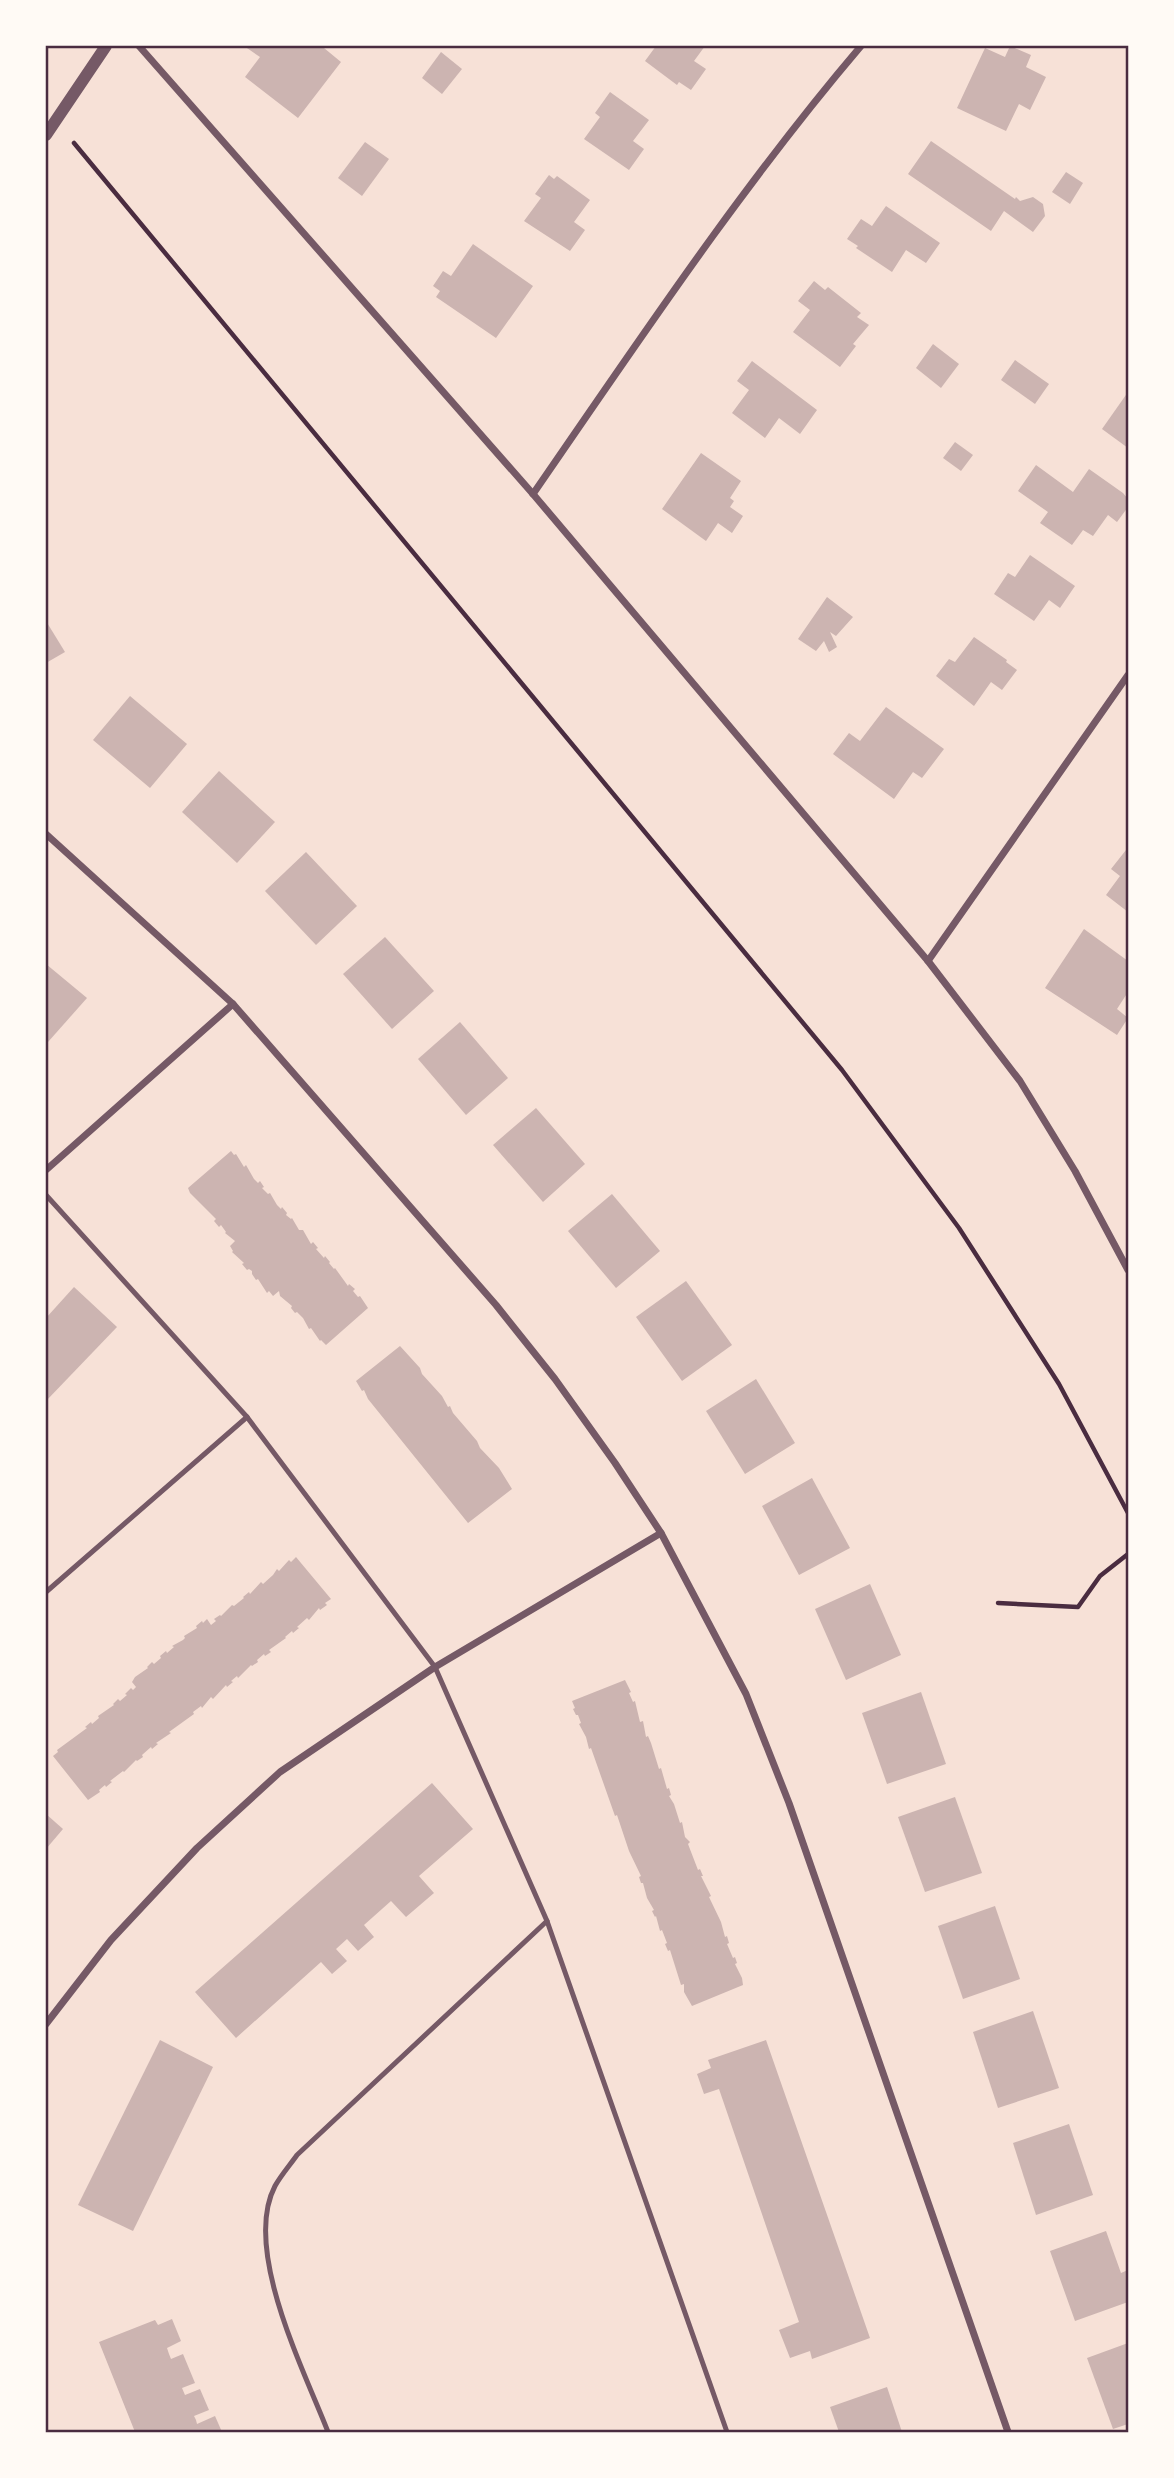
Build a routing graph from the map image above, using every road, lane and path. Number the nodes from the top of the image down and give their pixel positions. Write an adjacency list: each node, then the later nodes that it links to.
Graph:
1 (106, 46): 4 (street)
2 (139, 46): 6 (street)
3 (861, 46): 6 (street)
4 (55, 121): 5 (street); 15 (path)
5 (46, 135)
6 (533, 494): 9 (street)
7 (1129, 675): 9 (street)
8 (46, 834): 10 (street)
9 (928, 961): 13 (street)
10 (233, 1004): 11 (street); 16 (street)
11 (46, 1170)
12 (46, 1195): 14 (lane)
13 (1129, 1270)
14 (247, 1417): 18 (lane); 20 (lane)
15 (1129, 1513)
16 (661, 1533): 20 (street); 25 (street)
17 (1129, 1554): 19 (path)
18 (46, 1592)
19 (998, 1603)
20 (435, 1667): 21 (lane); 22 (street)
21 (547, 1921): 23 (lane); 24 (lane)
22 (46, 2024)
23 (328, 2432)
24 (727, 2432)
25 (1008, 2432)

